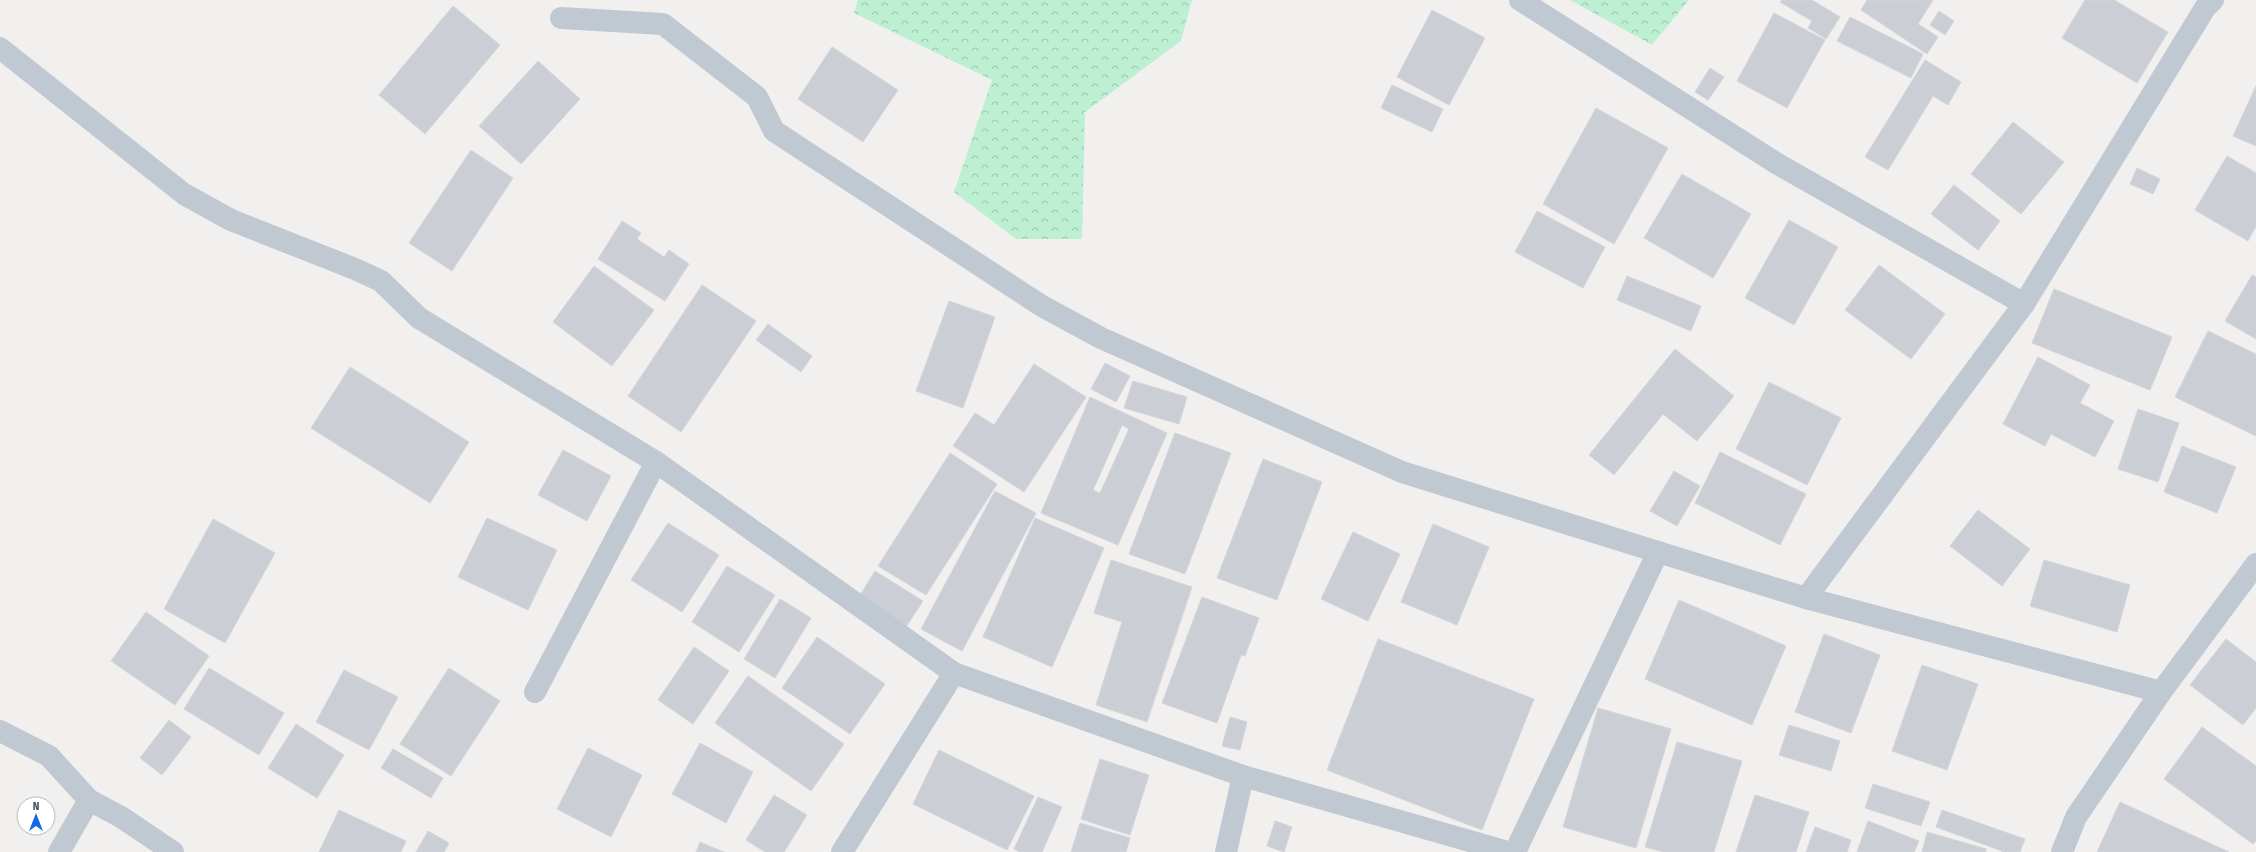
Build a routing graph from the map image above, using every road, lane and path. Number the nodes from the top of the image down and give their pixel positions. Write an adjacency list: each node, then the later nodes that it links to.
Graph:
1 (1520, 0): 5 (street)
2 (2203, 3): 5 (street)
3 (562, 18): 7 (street)
4 (0, 48): 6 (street)
5 (2024, 304): 9 (street)
6 (656, 462): 10 (street); 11 (street)
7 (1658, 552): 9 (street); 21 (street)
8 (2256, 564): 12 (street)
9 (1806, 598): 12 (street)
10 (954, 673): 14 (street); 18 (street)
11 (535, 692)
12 (2161, 692): 22 (street)
13 (0, 732): 15 (street)
14 (1242, 776): 19 (street); 20 (street)
15 (89, 800): 16 (street); 17 (street)
16 (59, 852)
17 (173, 852)
18 (842, 852)
19 (1226, 852)
20 (1508, 852)
21 (1515, 852)
22 (2062, 852)

